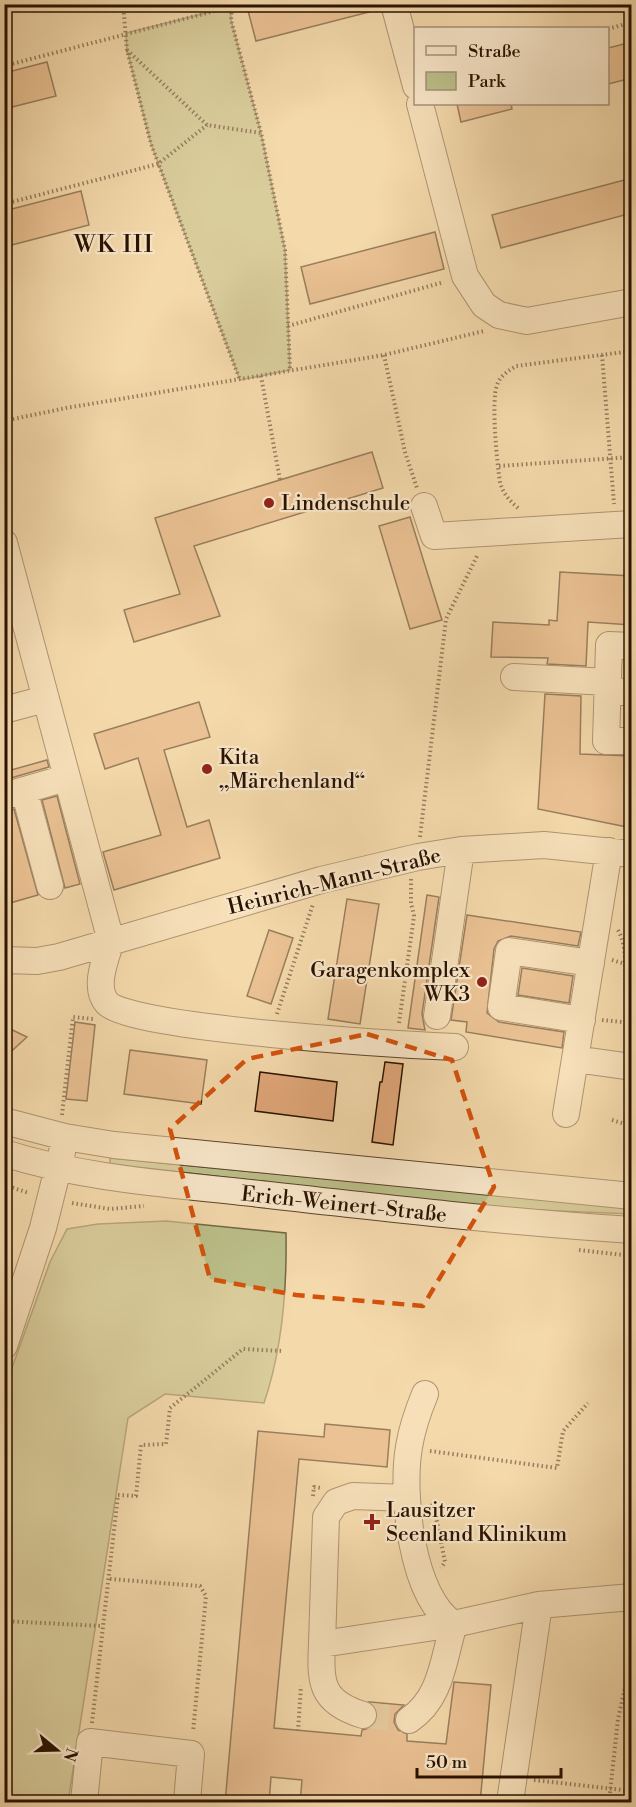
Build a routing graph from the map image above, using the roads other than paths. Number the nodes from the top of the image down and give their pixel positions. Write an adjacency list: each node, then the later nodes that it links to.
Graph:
1 (394, 4): 2 (street)
2 (414, 79)
3 (420, 105): 4 (street)
4 (632, 302)
5 (424, 506): 6 (street)
6 (623, 517)
7 (4, 543): 11 (street)
8 (632, 646): 10 (street)
9 (514, 677): 10 (street)
10 (616, 688): 13 (street)
11 (45, 699): 12 (street); 14 (street)
12 (4, 710)
13 (632, 741)
14 (66, 778): 15 (street); 19 (street)
15 (14, 793): 18 (street)
16 (460, 850): 17 (street, Heinrich-Mann-Straße); 19 (street, Heinrich-Mann-Straße); 22 (street)
17 (620, 852): 21 (street)
18 (50, 886)
19 (111, 941): 20 (street, Heinrich-Mann-Straße); 24 (street)
20 (4, 960)
21 (591, 963): 23 (street); 23 (street)
22 (437, 1016)
23 (582, 1020): 25 (street)
24 (455, 1047)
25 (575, 1059): 26 (street); 27 (street)
26 (632, 1067)
27 (566, 1114)
28 (4, 1121): 29 (street, Erich-Weinert-Straße)
29 (65, 1137): 31 (street); 32 (street, Erich-Weinert-Straße)
30 (4, 1153): 31 (street, Erich-Weinert-Straße)
31 (58, 1169): 33 (street, Erich-Weinert-Straße); 34 (street)
32 (632, 1196)
33 (632, 1230)
34 (4, 1346)
35 (425, 1394): 36 (street)
36 (416, 1500): 39 (street); 40 (street)
37 (632, 1597): 38 (street)
38 (539, 1605): 39 (street); 45 (street)
39 (454, 1624): 40 (street); 42 (street)
40 (322, 1644): 41 (street)
41 (363, 1715)
42 (410, 1720)
43 (84, 1803): 44 (street)
44 (187, 1803)
45 (510, 1803)

